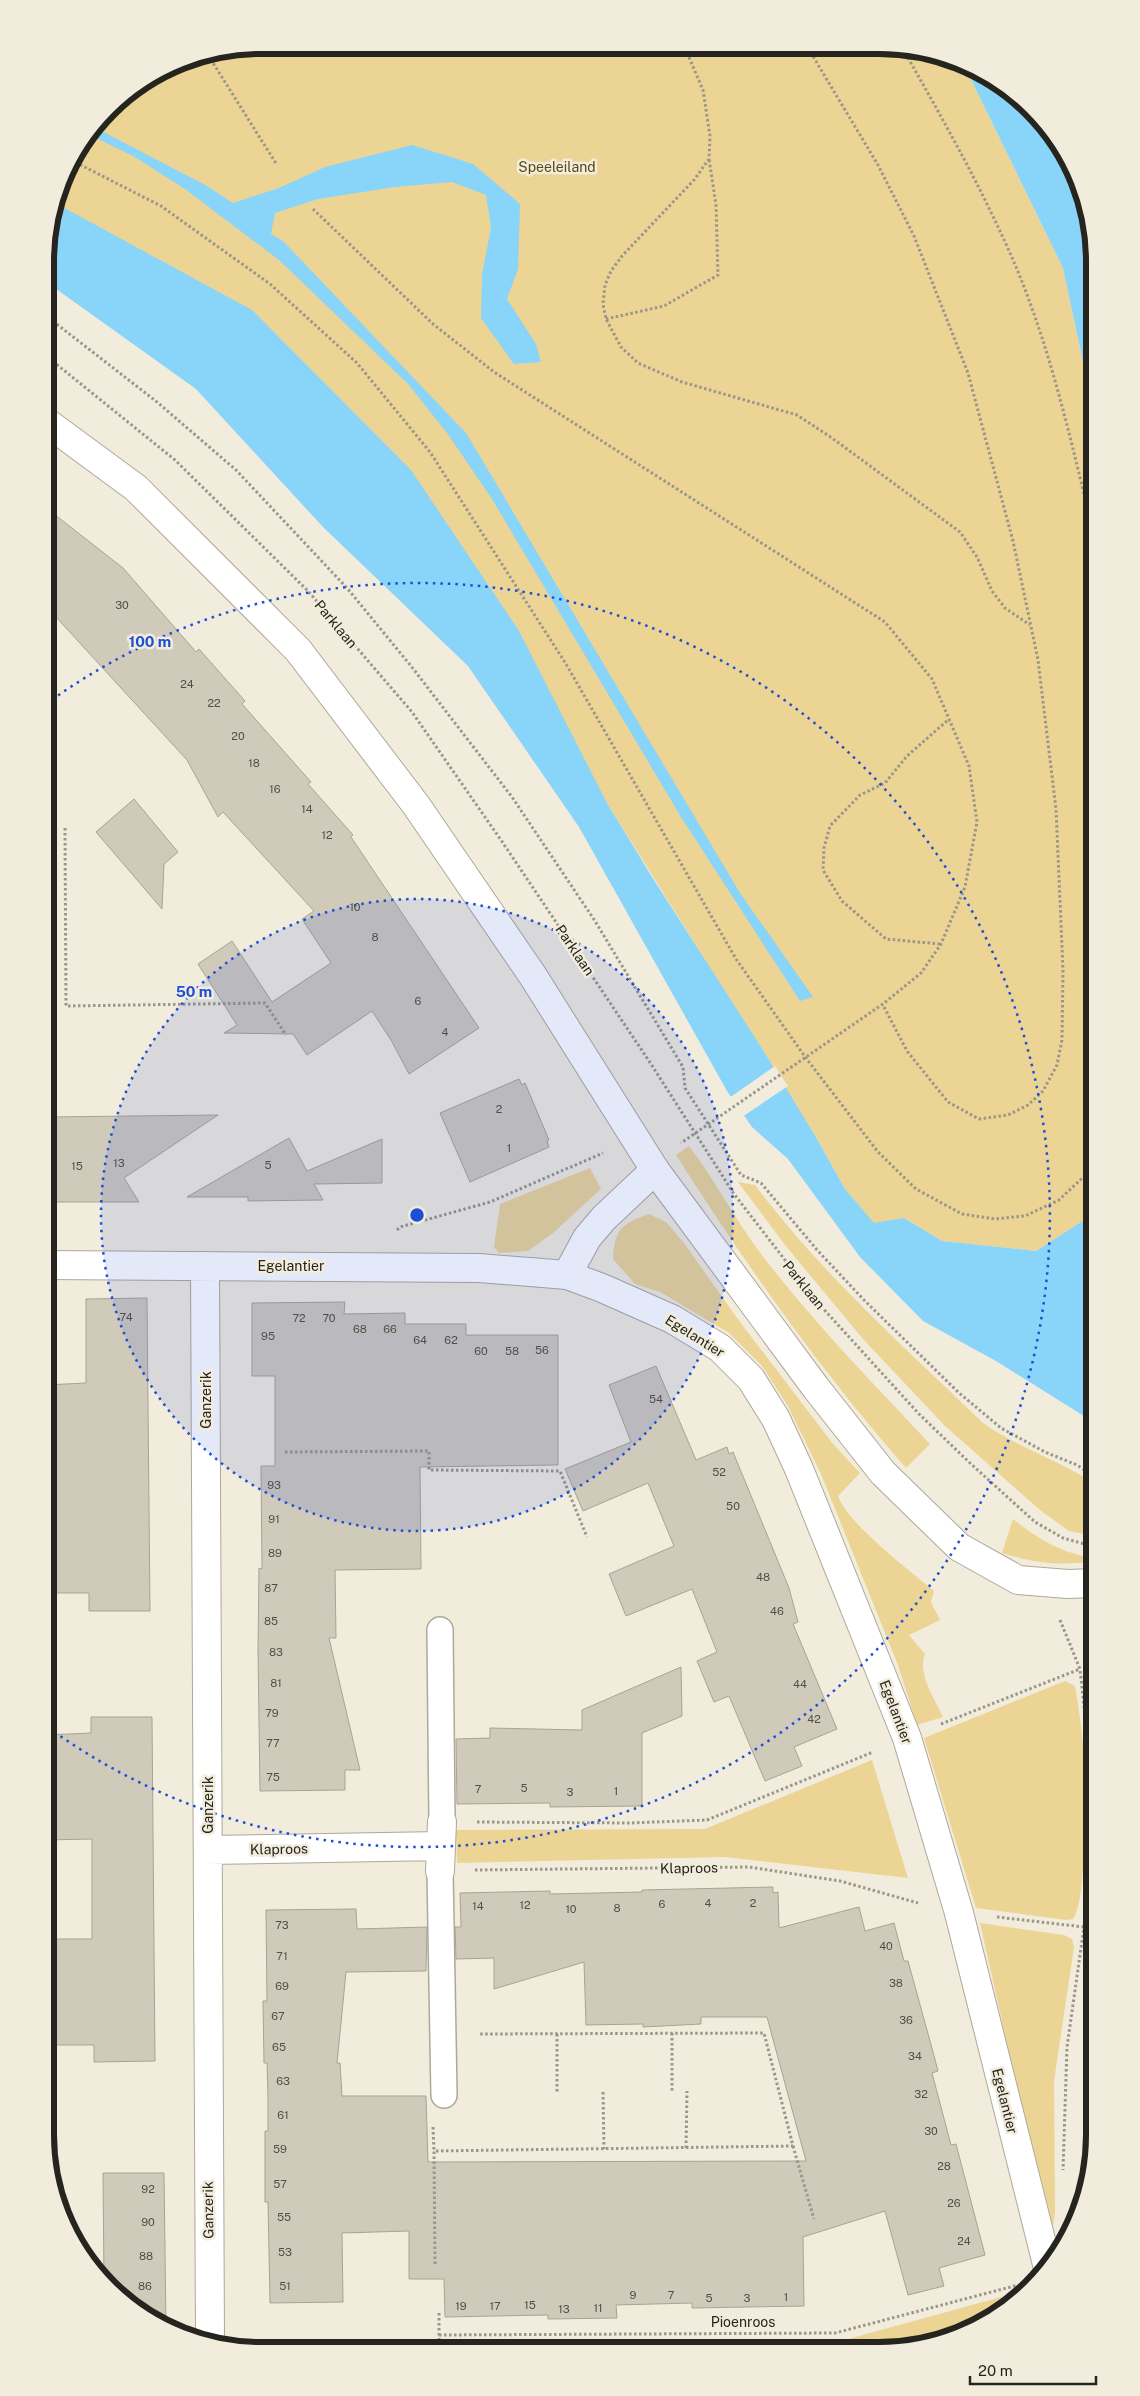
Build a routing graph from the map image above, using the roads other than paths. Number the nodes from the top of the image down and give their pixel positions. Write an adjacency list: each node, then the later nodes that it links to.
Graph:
1 (54, 427): 2 (street)
2 (655, 1170): 5 (street); 6 (street)
3 (54, 1264): 4 (street, Egelantier)
4 (205, 1266): 5 (street, Egelantier); 9 (street, Ganzerik)
5 (567, 1275): 11 (street, Egelantier)
6 (1086, 1583)
7 (440, 1630): 8 (lane)
8 (441, 1846): 9 (street, Klaproos); 10 (lane)
9 (208, 1850): 12 (street, Ganzerik)
10 (444, 2095)
11 (1046, 2258)
12 (210, 2336)

